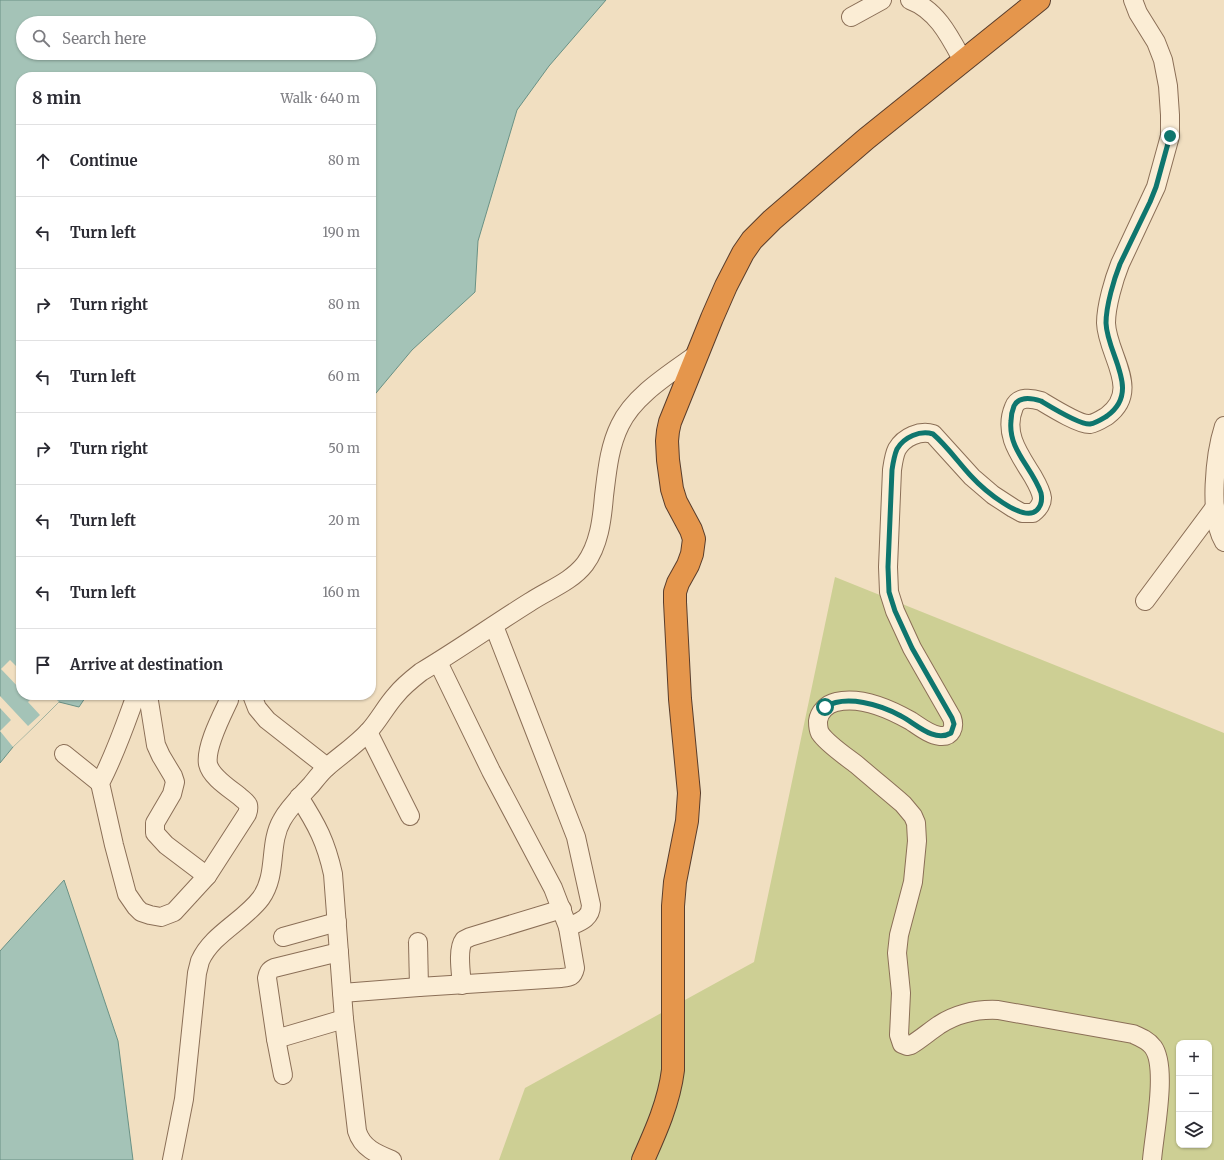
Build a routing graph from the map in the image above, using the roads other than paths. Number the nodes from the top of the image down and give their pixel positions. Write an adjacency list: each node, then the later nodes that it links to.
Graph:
1 (882, 0): 5 (street)
2 (910, 0): 6 (street)
3 (1039, 0): 6 (highway)
4 (1133, 0): 40 (street)
5 (851, 17)
6 (963, 61): 7 (highway)
7 (697, 354): 12 (street); 39 (highway)
8 (1224, 426): 9 (street)
9 (1215, 507): 10 (street); 11 (street)
10 (1224, 542)
11 (1145, 601)
12 (494, 626): 13 (street); 27 (street)
13 (438, 662): 18 (street); 25 (street)
14 (134, 700): 21 (street)
15 (149, 700): 24 (street)
16 (231, 700): 24 (street)
17 (254, 700): 20 (street)
18 (368, 732): 20 (street); 23 (street)
19 (64, 754): 21 (street)
20 (326, 767): 22 (street)
21 (100, 783): 24 (street)
22 (299, 798): 26 (street); 38 (street)
23 (410, 816)
24 (207, 876)
25 (562, 909): 27 (street); 31 (street)
26 (337, 922): 28 (street); 30 (street)
27 (568, 927): 31 (street)
28 (283, 937)
29 (418, 942): 32 (street)
30 (339, 952): 33 (street); 35 (street)
31 (462, 984): 32 (street)
32 (419, 987): 33 (street)
33 (342, 993): 34 (street)
34 (344, 1019): 35 (street); 37 (street)
35 (276, 1039): 36 (street)
36 (283, 1075)
37 (383, 1158)
38 (172, 1160)
39 (643, 1160)
40 (1152, 1160)

